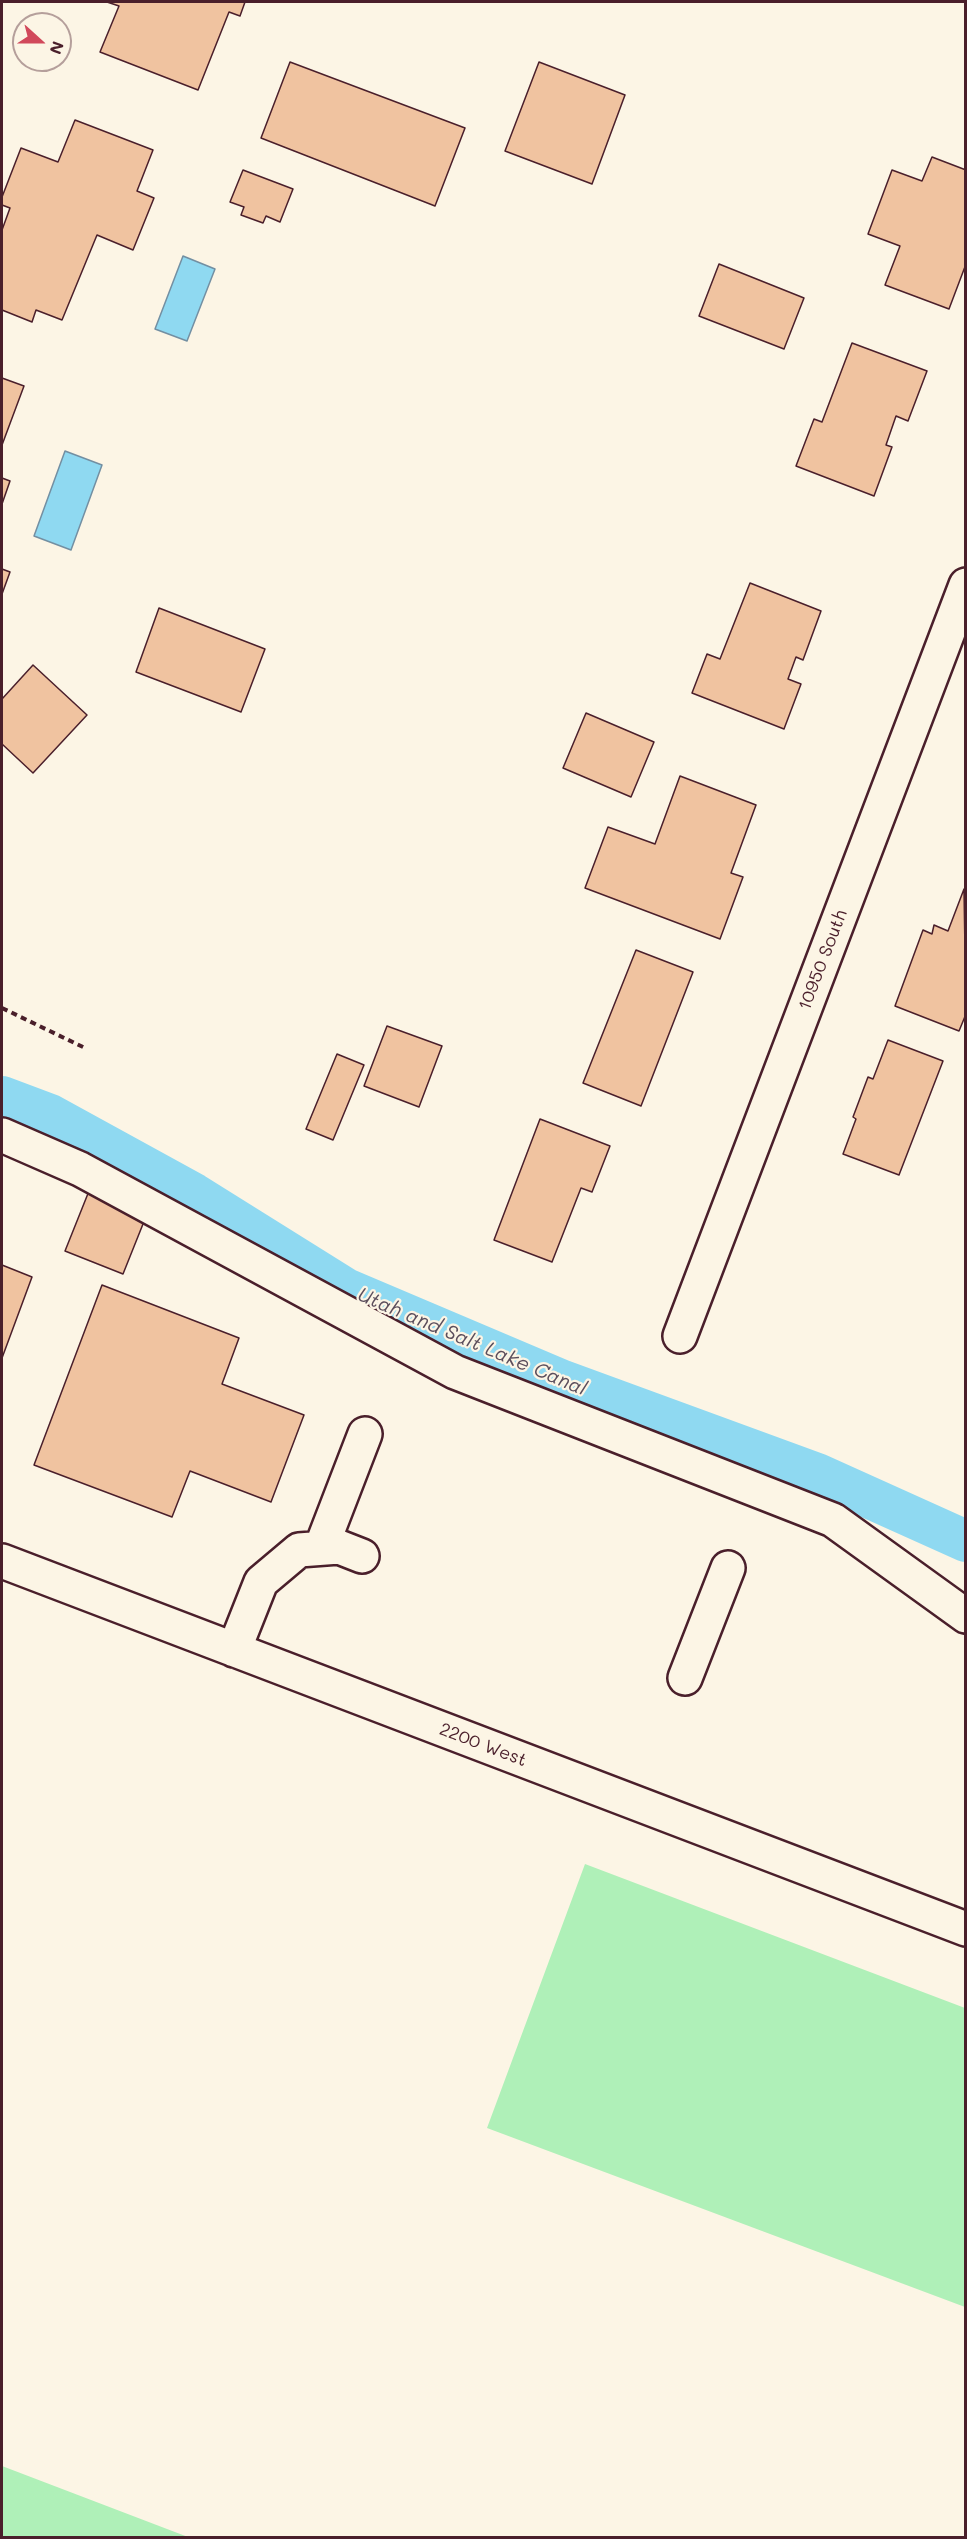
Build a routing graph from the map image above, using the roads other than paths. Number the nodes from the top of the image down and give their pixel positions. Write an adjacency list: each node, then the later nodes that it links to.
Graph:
1 (966, 585): 3 (street, 10950 South)
2 (2, 1135): 9 (street)
3 (680, 1336)
4 (365, 1434): 5 (street)
5 (321, 1548): 6 (street); 10 (street)
6 (362, 1556)
7 (2, 1561): 10 (street, 2200 West)
8 (728, 1568): 11 (street)
9 (966, 1616)
10 (234, 1650): 12 (street, 2200 West)
11 (685, 1678)
12 (966, 1929)

